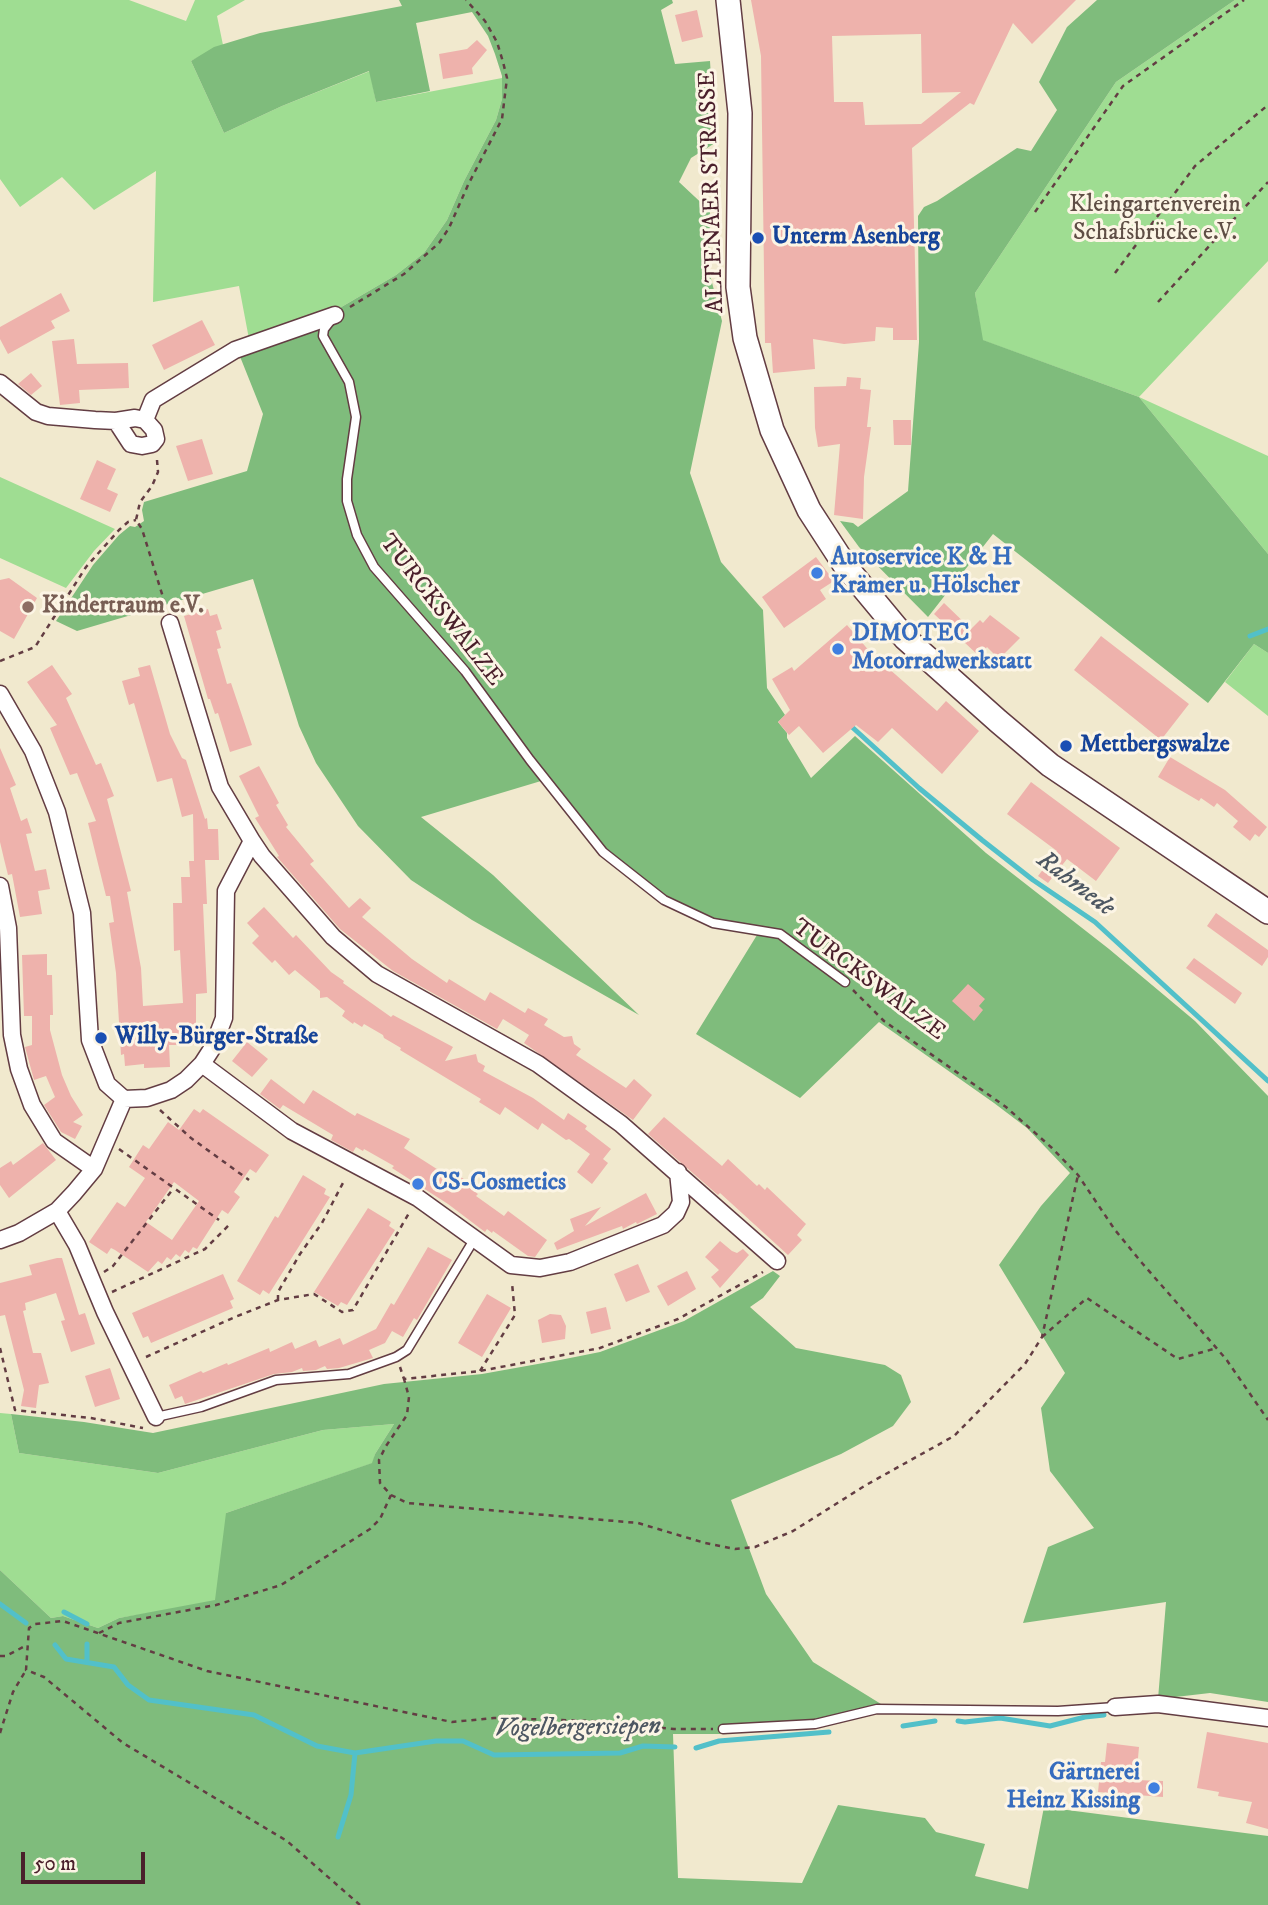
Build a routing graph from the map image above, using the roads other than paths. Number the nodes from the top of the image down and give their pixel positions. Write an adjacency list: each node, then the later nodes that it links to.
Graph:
1 (729, 0): 10 (main road, ALTENAER STRASSE)
2 (335, 315): 5 (street); 11 (lane, TURCKSWALZE)
3 (0, 383): 4 (street)
4 (116, 421): 5 (street); 5 (street)
5 (145, 421)
6 (170, 623): 8 (street)
7 (1, 697): 13 (street)
8 (252, 841): 12 (street); 15 (street)
9 (0, 887): 14 (street)
10 (1268, 912)
11 (845, 982)
12 (202, 1064): 13 (street); 17 (street)
13 (124, 1099): 14 (street)
14 (94, 1169): 16 (street)
15 (678, 1172): 17 (street); 19 (street)
16 (57, 1211): 18 (street); 20 (street)
17 (475, 1238): 20 (lane)
18 (0, 1240)
19 (777, 1261)
20 (156, 1417)
21 (1115, 1707): 22 (street); 23 (lane)
22 (1268, 1718)
23 (723, 1729)

